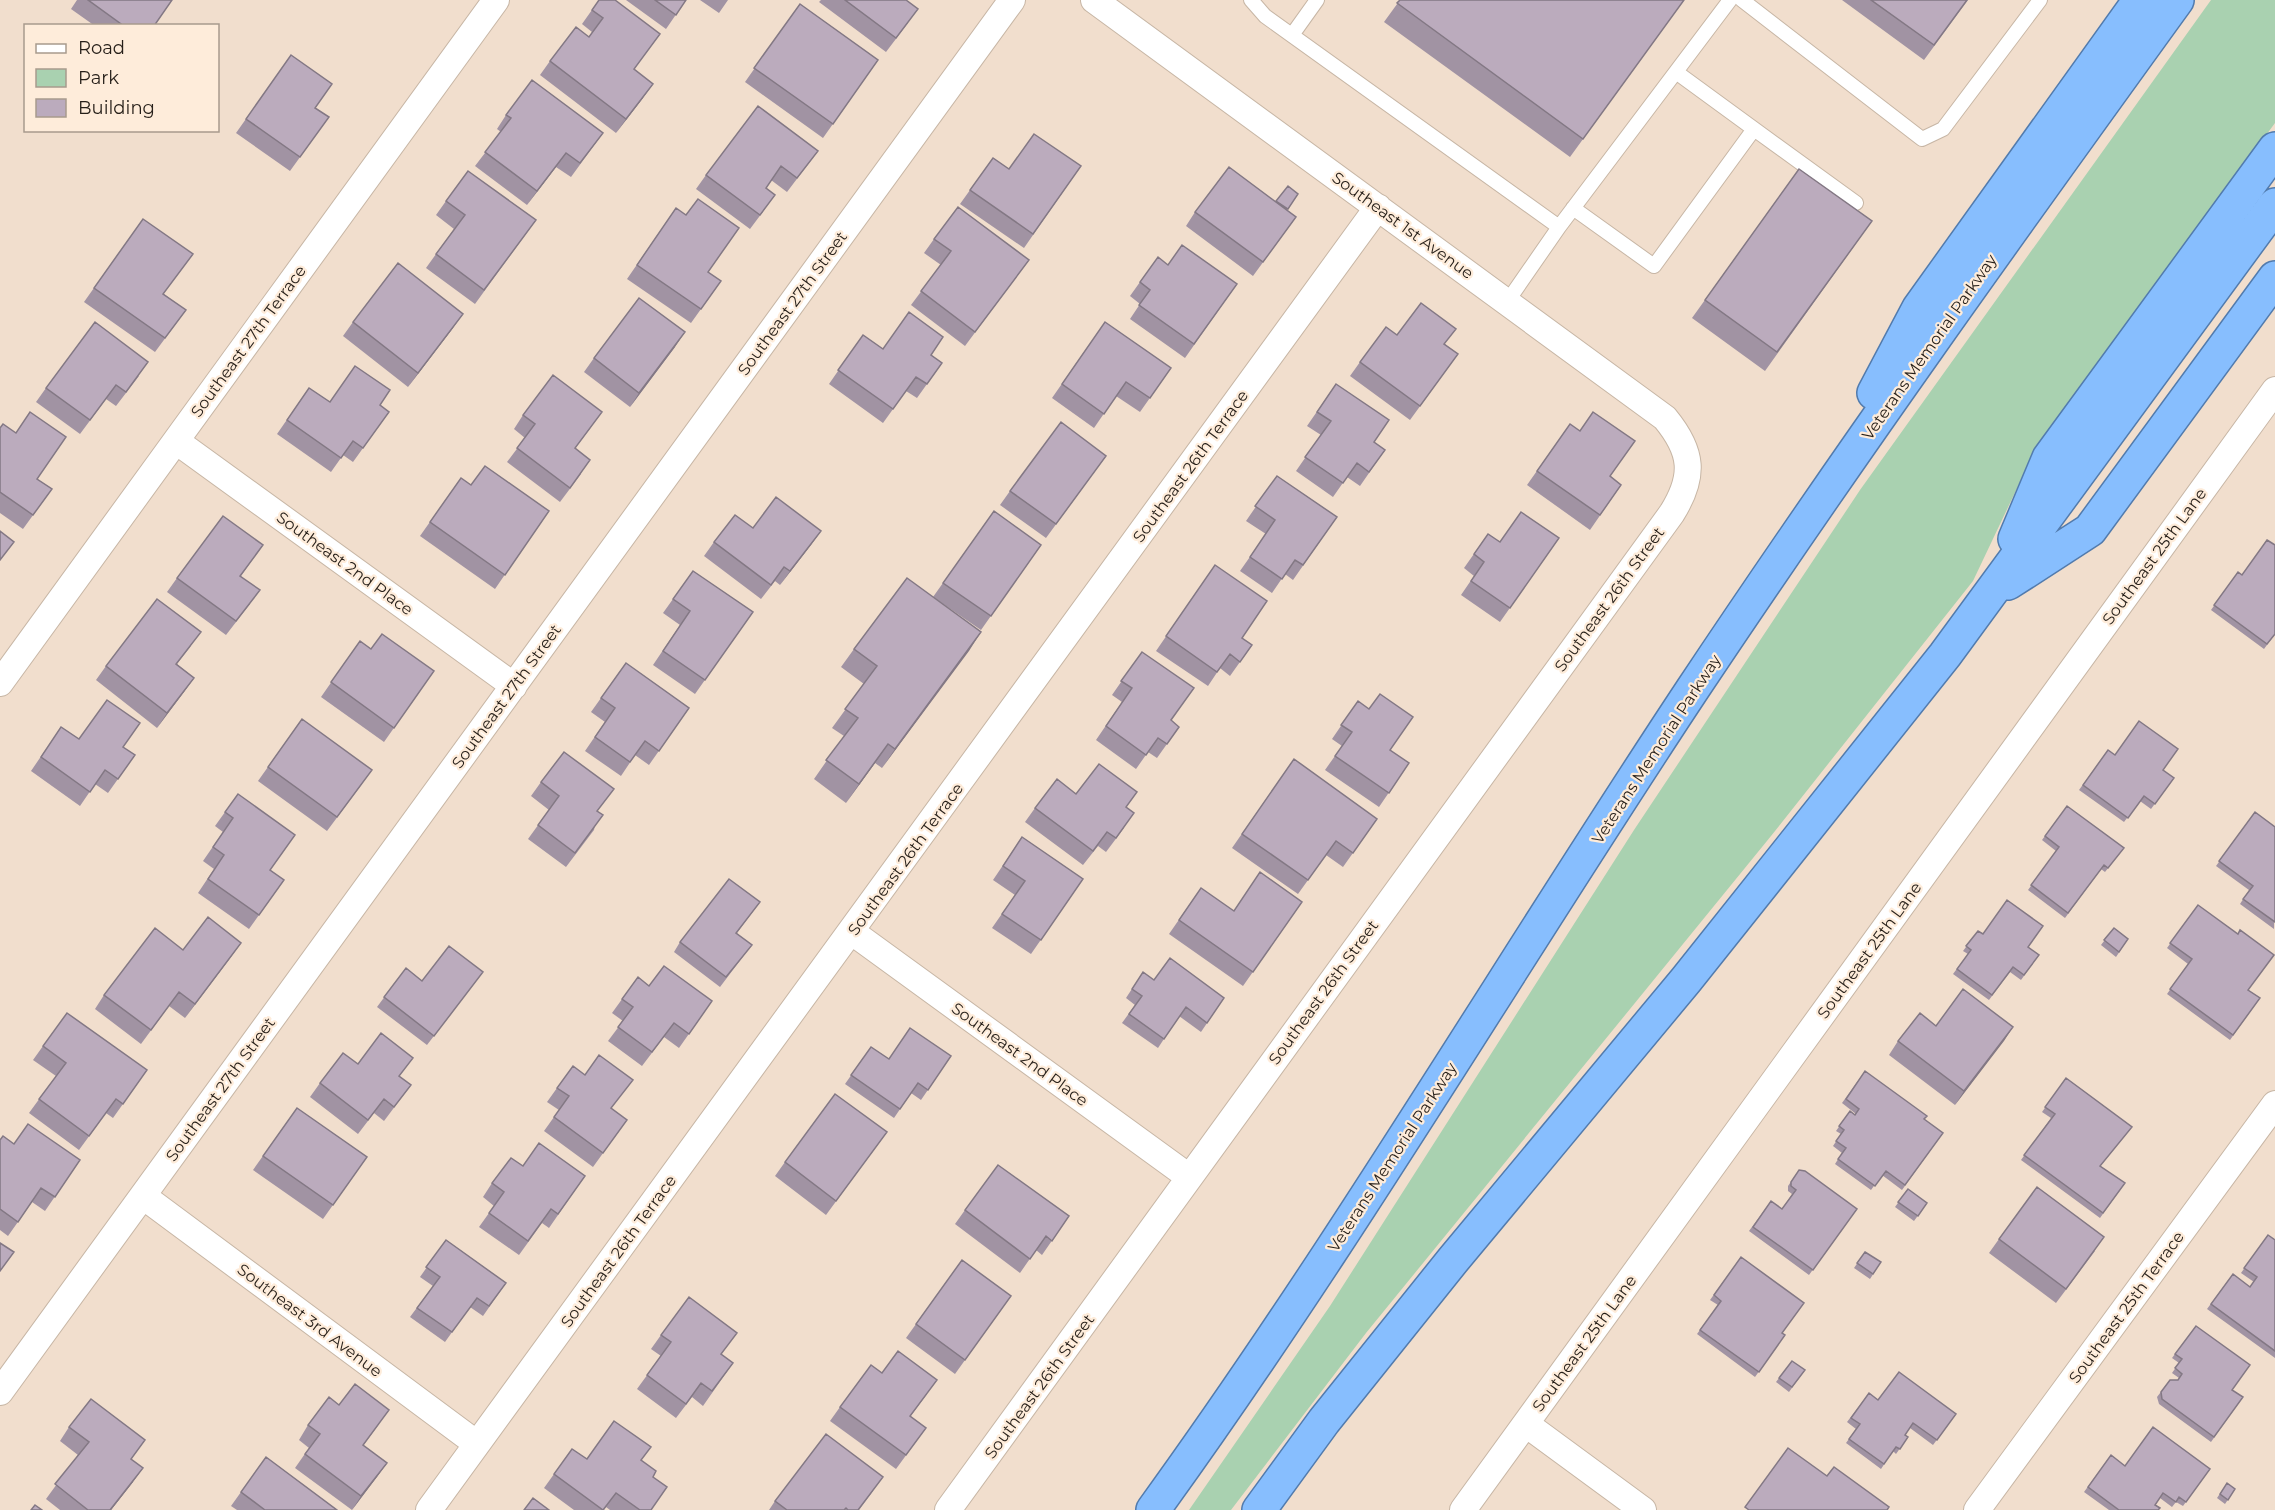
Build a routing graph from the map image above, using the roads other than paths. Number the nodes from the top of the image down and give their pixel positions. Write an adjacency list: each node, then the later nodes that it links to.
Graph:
1 (496, 0): 23 (street, Southeast 27th Terrace)
2 (1012, 0): 28 (street, Southeast 27th Street)
3 (1094, 0): 17 (street, Southeast 1st Avenue)
4 (1251, 0): 11 (lane)
5 (1317, 0): 11 (lane)
6 (1730, 0): 12 (lane)
7 (1742, 0): 8 (lane)
8 (2040, 0)
9 (2140, 0): 25 (highway)
10 (2176, 0): 25 (highway, Veterans Memorial Parkway)
11 (1292, 35): 19 (lane)
12 (1676, 72): 13 (lane); 18 (lane)
13 (1754, 129): 15 (lane); 18 (lane)
14 (2275, 149): 26 (highway)
15 (1856, 203)
16 (2275, 205): 26 (highway)
17 (1378, 207): 21 (street, Southeast 1st Avenue); 29 (street, Southeast 26th Terrace)
18 (1573, 208): 19 (lane)
19 (1559, 227): 21 (lane)
20 (2275, 278): 26 (highway)
21 (1507, 302): 24 (street, Southeast 1st Avenue)
22 (2275, 390): 34 (street, Southeast 25th Lane)
23 (176, 441): 27 (street, Southeast 27th Terrace); 28 (street, Southeast 2nd Place)
24 (1688, 469): 31 (street, Southeast 26th Street)
25 (1800, 532): 38 (highway, Veterans Memorial Parkway)
26 (1992, 593): 39 (highway)
27 (0, 683)
28 (514, 686): 32 (street, Southeast 27th Street)
29 (852, 932): 31 (street, Southeast 2nd Place); 35 (street, Southeast 26th Terrace)
30 (2275, 1104): 42 (street, Southeast 25th Terrace)
31 (1189, 1177): 37 (street, Southeast 26th Street)
32 (143, 1196): 33 (street, Southeast 27th Street); 35 (street, Southeast 3rd Avenue)
33 (0, 1392)
34 (1526, 1424): 40 (street, Southeast 25th Lane); 41 (street)
35 (477, 1444): 36 (street, Southeast 26th Terrace)
36 (429, 1510)
37 (948, 1510)
38 (1153, 1510)
39 (1259, 1510)
40 (1463, 1510)
41 (1643, 1510)
42 (1977, 1510)

